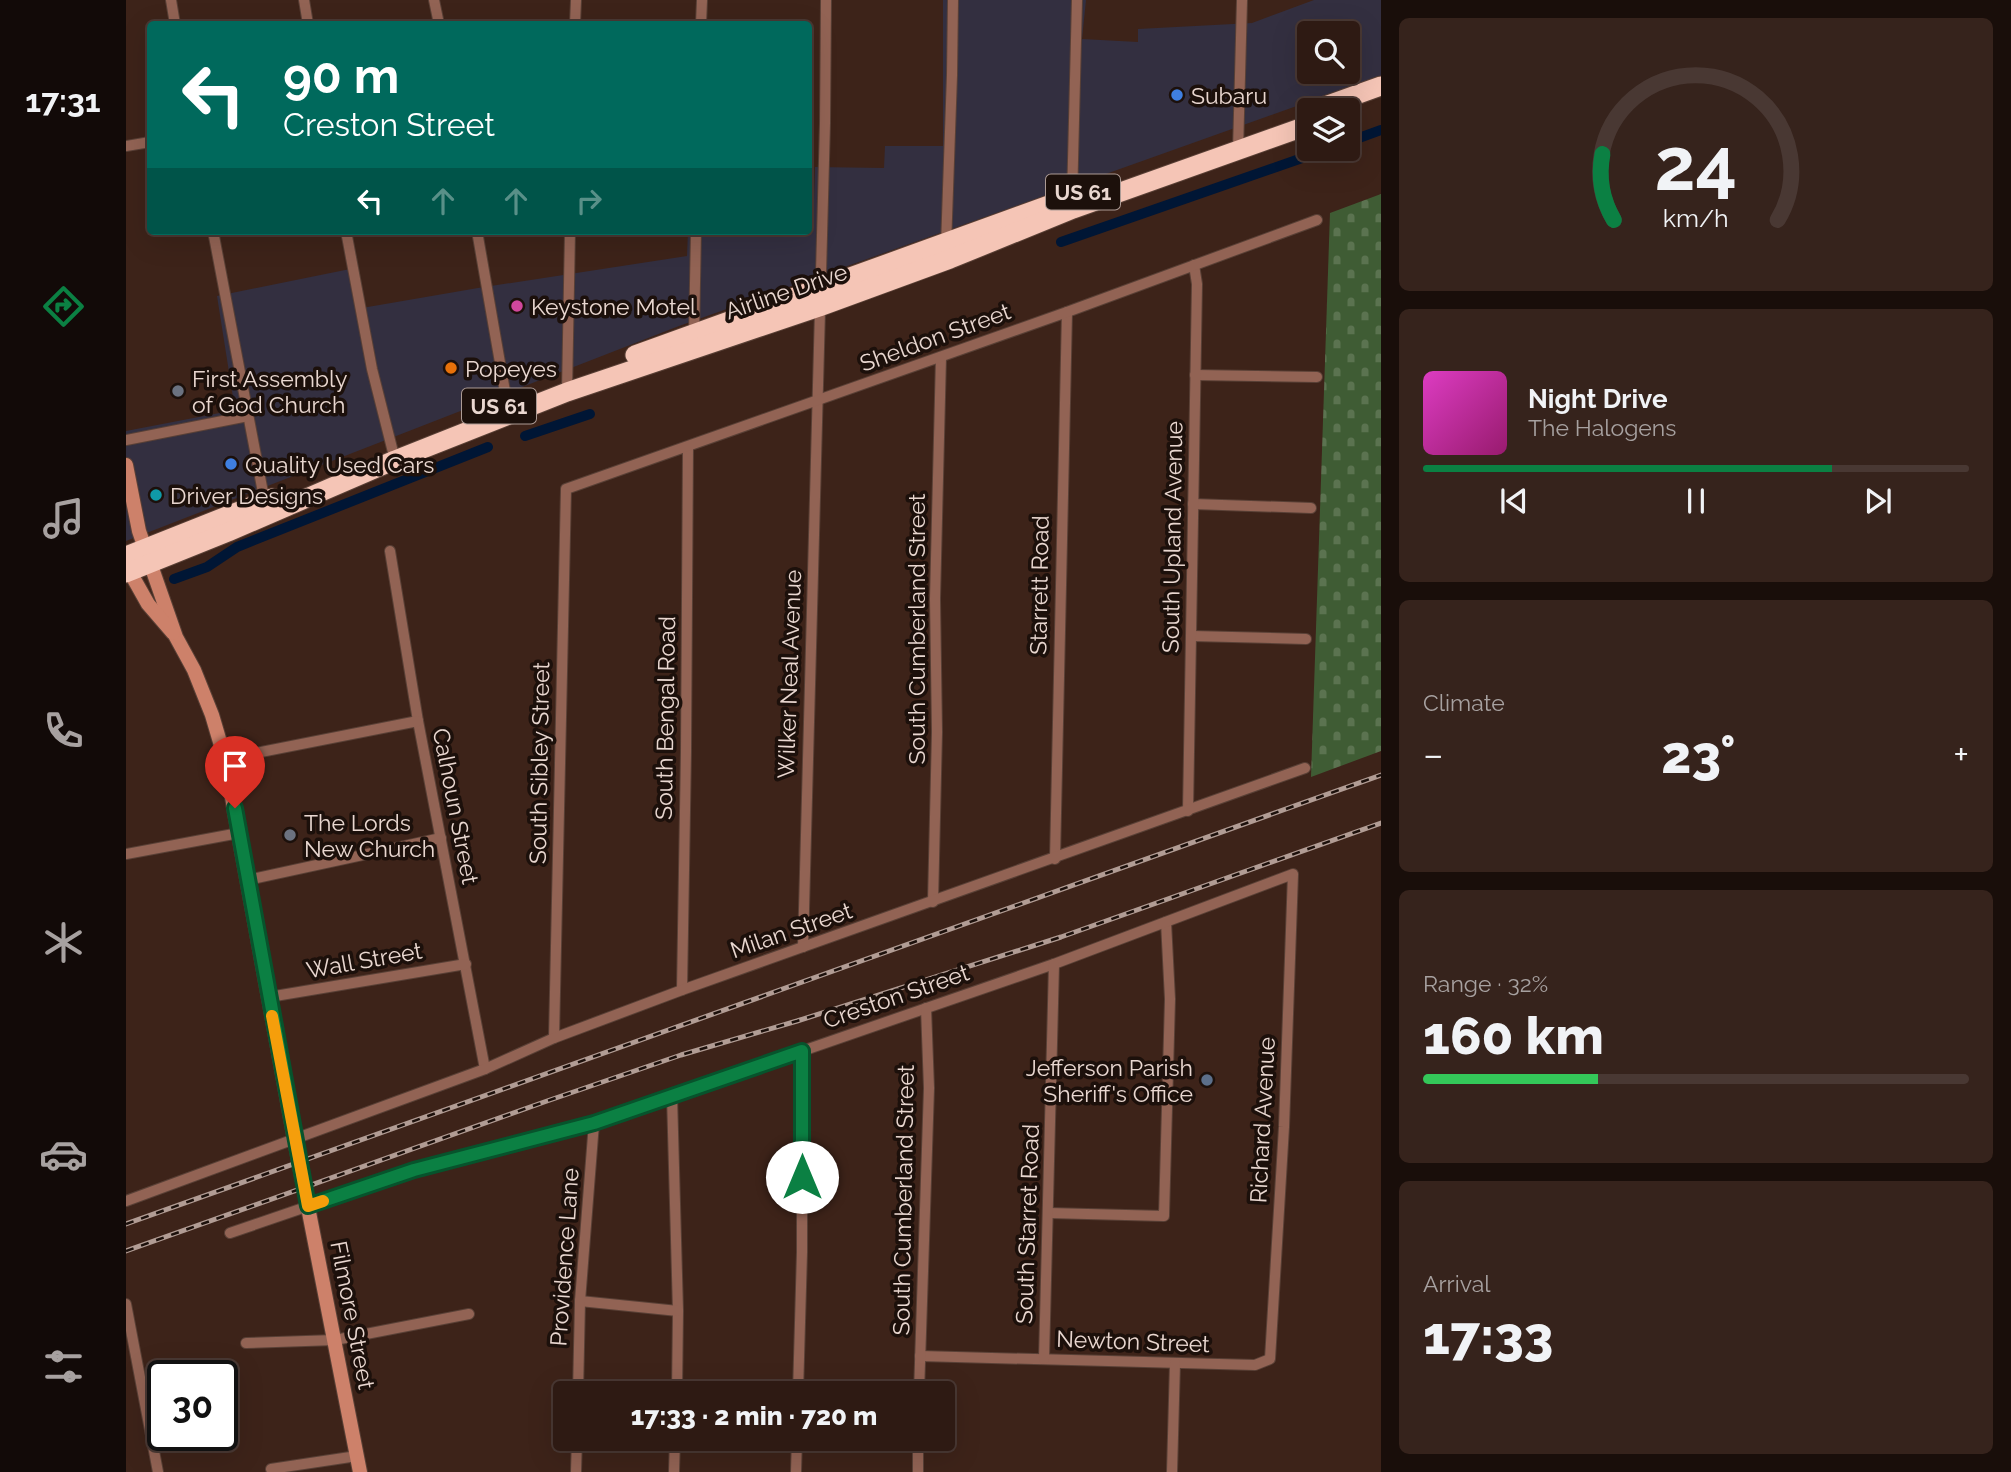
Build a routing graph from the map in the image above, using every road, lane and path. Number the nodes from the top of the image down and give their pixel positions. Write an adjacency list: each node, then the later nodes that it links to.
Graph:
1 (171, 0): 10 (street)
2 (304, 0): 11 (street)
3 (434, 0): 12 (street)
4 (576, 0): 13 (street)
5 (702, 0): 14 (street)
6 (826, 0): 33 (street, Wilker Neal Avenue)
7 (953, 0): 31 (street)
8 (1077, 0): 24 (street)
9 (1242, 0): 22 (street)
10 (174, 21)
11 (308, 21)
12 (438, 21)
13 (575, 21)
14 (701, 21)
15 (1381, 86): 16 (highway)
16 (1360, 99)
17 (1381, 100): 18 (highway)
18 (1360, 104)
19 (1297, 117): 22 (highway, Airline Drive / US 61)
20 (1297, 128): 22 (highway, Airline Drive / US 61)
21 (147, 142): 23 (street)
22 (1238, 144): 24 (highway, Airline Drive / US 61)
23 (126, 146)
24 (1072, 203): 31 (highway, Airline Drive / US 61)
25 (1317, 220): 32 (street, Sheldon Street)
26 (214, 235): 42 (street)
27 (347, 235): 45 (street)
28 (478, 235): 41 (street)
29 (570, 235): 39 (street)
30 (696, 235): 35 (street)
31 (948, 251): 33 (highway, Airline Drive / US 61)
32 (1194, 265): 34 (street, Sheldon Street); 37 (street, South Upland Avenue)
33 (819, 297): 35 (highway, Airline Drive / US 61); 40 (street, Wilker Neal Avenue)
34 (1067, 312): 36 (street, Sheldon Street); 64 (street, Starrett Road)
35 (695, 341): 39 (highway, Airline Drive / US 61)
36 (941, 357): 40 (street, Sheldon Street); 67 (street, South Cumberland Street)
37 (1195, 375): 38 (street); 48 (street, South Upland Avenue)
38 (1317, 377)
39 (567, 386): 41 (highway, Airline Drive / US 61)
40 (817, 401): 44 (street, Sheldon Street); 69 (street, Wilker Neal Avenue)
41 (508, 409): 45 (highway, Airline Drive / US 61)
42 (248, 416): 43 (street); 49 (street)
43 (126, 440)
44 (688, 447): 47 (street, Sheldon Street); 72 (street, South Bengal Road)
45 (393, 455): 49 (highway, Airline Drive / US 61)
46 (126, 464): 52 (street, Filmore Street)
47 (566, 489): 75 (street, South Sibley Street)
48 (1193, 504): 50 (street); 54 (street, South Upland Avenue)
49 (267, 507): 52 (highway, Airline Drive / US 61)
50 (1311, 508)
51 (390, 551): 57 (street, Calhoun Street)
52 (148, 556): 53 (highway, Airline Drive / US 61); 55 (street, Filmore Street)
53 (127, 566): 55 (street, Filmore Street)
54 (1192, 636): 56 (street); 60 (street, South Upland Avenue)
55 (177, 637): 58 (street, Filmore Street)
56 (1306, 639)
57 (418, 722): 58 (street); 62 (street, Calhoun Street)
58 (225, 759): 61 (street, Filmore Street)
59 (1305, 768): 60 (street, Milan Street)
60 (1188, 811): 64 (street, Milan Street)
61 (239, 833): 63 (street); 66 (street, Filmore Street)
62 (442, 838): 66 (street); 70 (street, Calhoun Street)
63 (126, 854)
64 (1055, 859): 67 (street, Milan Street)
65 (1293, 874): 68 (street, Creston Street); 94 (street, Richard Avenue)
66 (248, 880): 73 (street, Filmore Street)
67 (933, 902): 69 (street, Milan Street)
68 (1166, 922): 71 (street, Creston Street); 83 (street)
69 (803, 947): 72 (street, Milan Street)
70 (466, 964): 73 (street, Wall Street); 77 (street, Calhoun Street)
71 (1054, 964): 74 (street, Creston Street); 83 (street, South Starret Road)
72 (682, 990): 75 (street, Milan Street)
73 (269, 997): 80 (street, Filmore Street)
74 (926, 1008): 76 (street, Creston Street); 91 (street, South Cumberland Street)
75 (554, 1038): 77 (street, Milan Street)
76 (802, 1051): 78 (street, Creston Street); 97 (street)
77 (485, 1069): 80 (street, Milan Street)
78 (672, 1096): 79 (street, Creston Street); 87 (street)
79 (594, 1123): 82 (street, Creston Street); 85 (street, Providence Lane)
80 (295, 1141): 81 (street, Milan Street); 82 (street, Filmore Street)
81 (126, 1201)
82 (308, 1206): 84 (street, Creston Street); 89 (street, Filmore Street)
83 (1049, 1213): 92 (street, South Starret Road)
84 (230, 1233)
85 (580, 1301): 87 (street); 95 (street, Providence Lane)
86 (126, 1304): 105 (street)
87 (678, 1311): 96 (street)
88 (469, 1314): 89 (street)
89 (335, 1340): 90 (street); 103 (street, Filmore Street)
90 (246, 1343)
91 (920, 1356): 92 (street, Newton Street); 98 (street, South Cumberland Street)
92 (1044, 1359): 93 (street, Newton Street)
93 (1175, 1363): 94 (street, Newton Street); 111 (street)
94 (1261, 1363)
95 (578, 1381)
96 (677, 1381)
97 (798, 1381)
98 (919, 1381)
99 (577, 1451): 107 (street)
100 (675, 1451): 108 (street)
101 (797, 1451): 109 (street)
102 (919, 1451): 110 (street)
103 (357, 1456): 104 (street); 106 (street, Filmore Street)
104 (271, 1469)
105 (158, 1472)
106 (360, 1472)
107 (576, 1472)
108 (674, 1472)
109 (796, 1472)
110 (918, 1472)
111 (1172, 1472)

